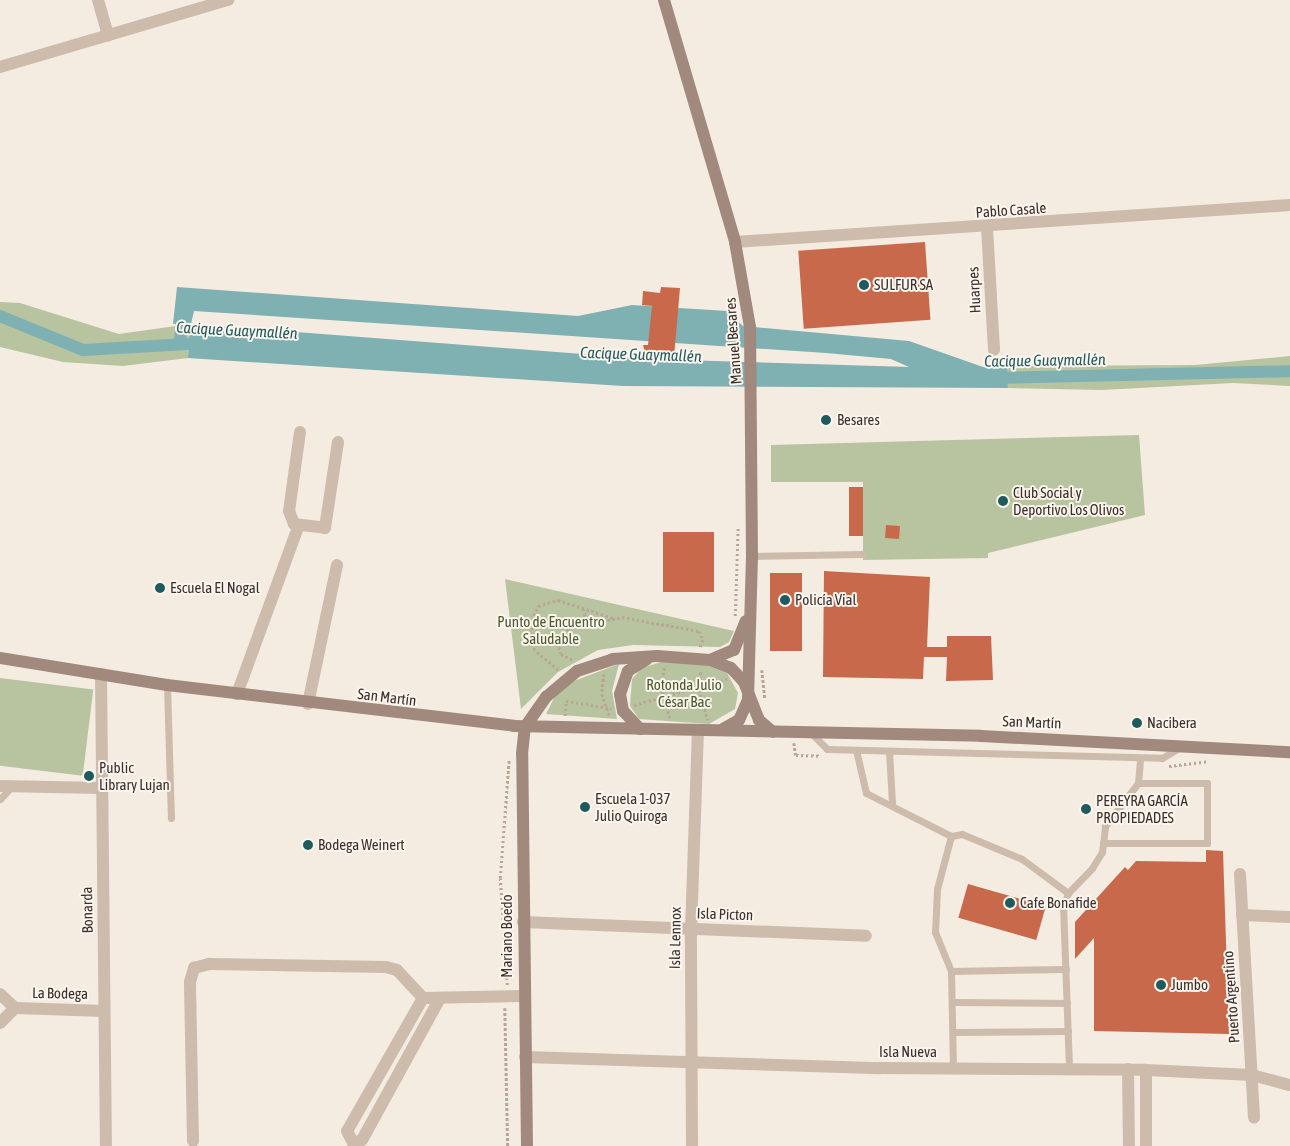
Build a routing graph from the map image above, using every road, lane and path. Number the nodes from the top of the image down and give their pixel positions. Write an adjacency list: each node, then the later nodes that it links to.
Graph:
1 (98, 0): 4 (street)
2 (228, 0): 4 (street)
3 (664, 0): 8 (main road, Manuel Besares)
4 (108, 36): 5 (street)
5 (0, 68)
6 (1290, 205): 7 (street, Pablo Casale)
7 (987, 228): 8 (street, Pablo Casale); 9 (street, Huarpes)
8 (735, 242): 15 (main road, Manuel Besares)
9 (994, 350)
10 (300, 432): 13 (street)
11 (338, 442): 13 (street)
12 (738, 523): 20 (path)
13 (299, 525): 36 (street)
14 (863, 554): 15 (lane)
15 (752, 556): 17 (main road, Manuel Besares)
16 (337, 565): 39 (street)
17 (750, 604): 25 (main road); 35 (main road, Manuel Besares)
18 (581, 605): 19 (path); 21 (path); 23 (path)
19 (614, 618): 21 (path); 25 (path)
20 (735, 621)
21 (573, 627): 22 (path)
22 (558, 635): 23 (path); 28 (path)
23 (531, 638): 31 (path)
24 (692, 647): 25 (path)
25 (705, 653): 26 (main road); 34 (path); 35 (main road)
26 (662, 657): 31 (main road); 37 (path); 40 (main road)
27 (0, 658): 30 (main road, San Martín)
28 (570, 664)
29 (607, 665): 41 (path)
30 (101, 674): 33 (main road, San Martín); 59 (street, Bonarda)
31 (559, 674): 38 (path); 43 (main road)
32 (731, 678): 34 (path)
33 (167, 686): 36 (main road, San Martín); 62 (lane)
34 (699, 690): 37 (path); 48 (path)
35 (748, 692): 48 (main road); 49 (main road)
36 (238, 694): 39 (main road, San Martín)
37 (664, 699): 40 (path); 46 (path)
38 (566, 701): 41 (path); 44 (path)
39 (308, 704): 43 (main road, San Martín)
40 (622, 707): 41 (path); 45 (main road)
41 (606, 708): 42 (path)
42 (611, 719)
43 (526, 727): 44 (main road, San Martín); 69 (main road, Mariano Boedo)
44 (564, 727): 45 (main road, San Martín)
45 (640, 729): 46 (main road, San Martín)
46 (671, 730): 47 (main road, San Martín)
47 (698, 730): 48 (main road, San Martín); 70 (street, Isla Lennox)
48 (716, 730): 49 (main road, San Martín)
49 (773, 732): 50 (main road, San Martín)
50 (812, 734): 51 (main road, San Martín); 52 (lane)
51 (1184, 745): 54 (main road, San Martín); 56 (lane)
52 (856, 750): 53 (lane); 61 (lane)
53 (889, 751): 56 (lane); 61 (lane)
54 (1290, 752)
55 (509, 753): 78 (path)
56 (1140, 758): 57 (lane)
57 (1138, 783): 64 (lane); 64 (lane)
58 (6, 786): 59 (street); 60 (lane)
59 (102, 788): 82 (street, Bonarda)
60 (0, 799)
61 (892, 803): 63 (lane)
62 (171, 818)
63 (951, 836): 66 (lane); 73 (lane)
64 (1103, 843): 66 (lane)
65 (1240, 874): 67 (street, Puerto Argentino)
66 (1068, 893): 72 (lane)
67 (1242, 914): 68 (street); 92 (street, Puerto Argentino)
68 (1290, 917)
69 (523, 922): 70 (street, Isla Picton); 75 (main road, Mariano Boedo)
70 (691, 930): 71 (street, Isla Picton); 87 (street, Isla Lennox)
71 (866, 936)
72 (1066, 969): 73 (lane); 80 (lane)
73 (951, 971): 79 (lane)
74 (0, 994): 81 (street, La Bodega)
75 (523, 996): 78 (street); 86 (main road, Mariano Boedo)
76 (423, 998): 77 (street); 77 (street); 95 (street)
77 (440, 998): 78 (street)
78 (504, 998): 97 (path)
79 (952, 1002): 80 (lane); 85 (lane)
80 (1067, 1003): 84 (lane)
81 (14, 1008): 82 (street, La Bodega); 83 (street, La Bodega)
82 (104, 1011): 96 (street, Bonarda)
83 (0, 1023)
84 (1068, 1030): 85 (lane); 89 (lane)
85 (954, 1032): 88 (lane)
86 (525, 1057): 87 (street, Isla Nueva); 98 (main road, Mariano Boedo)
87 (690, 1062): 88 (street, Isla Nueva); 99 (street, Isla Lennox)
88 (953, 1068): 89 (street, Isla Nueva)
89 (1069, 1068): 90 (street, Isla Nueva)
90 (1128, 1069): 91 (street, Isla Nueva); 100 (street)
91 (1146, 1070): 92 (street, Isla Nueva); 101 (street)
92 (1252, 1075): 93 (street, Isla Nueva); 94 (street, Puerto Argentino)
93 (1290, 1084)
94 (1254, 1118)
95 (193, 1141)
96 (106, 1146)
97 (508, 1146)
98 (527, 1146)
99 (692, 1146)
100 (1129, 1146)
101 (1146, 1146)

